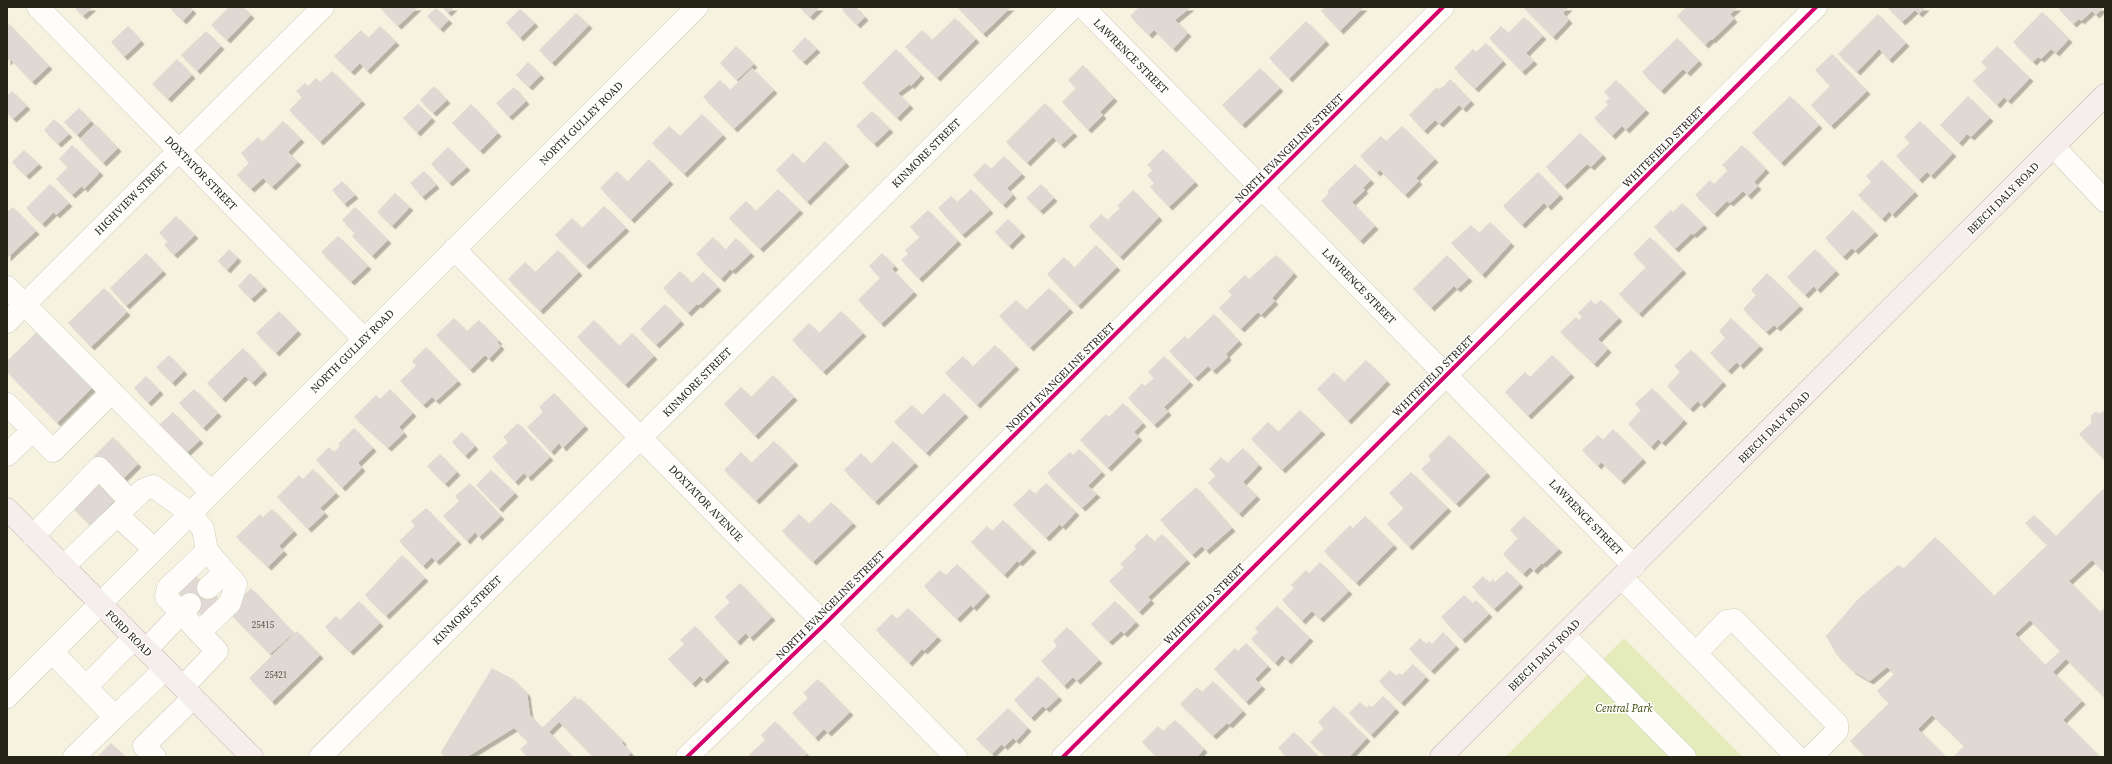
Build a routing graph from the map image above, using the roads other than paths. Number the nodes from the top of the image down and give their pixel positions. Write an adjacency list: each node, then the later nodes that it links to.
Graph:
1 (38, 7): 10 (street, DOXTATOR STREET)
2 (323, 7): 10 (street, HIGHVIEW STREET)
3 (698, 7): 13 (street, NORTH GULLEY ROAD)
4 (1073, 7): 22 (street, KINMORE STREET)
5 (1083, 7): 11 (street, LAWRENCE STREET)
6 (1443, 7): 11 (street, NORTH EVANGELINE STREET)
7 (1816, 7): 18 (street, WHITEFIELD STREET)
8 (2105, 95): 9 (main road, BEECH DALY ROAD)
9 (2054, 147): 12 (street); 33 (main road, BEECH DALY ROAD)
10 (179, 150): 15 (street, HIGHVIEW STREET); 17 (street, DOXTATOR STREET)
11 (1262, 188): 18 (street, LAWRENCE STREET); 37 (street, NORTH EVANGELINE STREET)
12 (2105, 201)
13 (454, 249): 17 (street, NORTH GULLEY ROAD); 22 (street, DOXTATOR AVENUE)
14 (7, 287): 15 (street)
15 (24, 305): 16 (street, HIGHVIEW STREET); 19 (street)
16 (7, 322)
17 (364, 339): 24 (street, NORTH GULLEY ROAD)
18 (1446, 376): 33 (street, LAWRENCE STREET); 54 (street, WHITEFIELD STREET)
19 (112, 392): 21 (street); 24 (street)
20 (7, 404): 21 (street)
21 (33, 430): 23 (street)
22 (641, 437): 37 (street, DOXTATOR AVENUE); 51 (street, KINMORE STREET)
23 (7, 455)
24 (211, 492): 27 (street, NORTH GULLEY ROAD)
25 (124, 508): 27 (street); 28 (street); 29 (street); 31 (street)
26 (7, 509): 28 (main road, FORD ROAD)
27 (190, 513): 29 (street, NORTH GULLEY ROAD); 30 (street)
28 (34, 536): 31 (main road, FORD ROAD)
29 (154, 549): 35 (street, NORTH GULLEY ROAD)
30 (207, 551): 32 (street); 36 (street)
31 (63, 567): 35 (main road, FORD ROAD)
32 (225, 572): 34 (street); 38 (street)
33 (1628, 572): 39 (main road, BEECH DALY ROAD); 42 (street, LAWRENCE STREET)
34 (208, 588)
35 (99, 604): 40 (main road, FORD ROAD); 41 (street, NORTH GULLEY ROAD)
36 (186, 609): 38 (street); 40 (street)
37 (825, 624): 52 (street, NORTH EVANGELINE STREET); 53 (street, DOXTATOR AVENUE)
38 (200, 632): 45 (street)
39 (1564, 635): 55 (main road, BEECH DALY ROAD); 56 (street)
40 (140, 644): 43 (main road, FORD ROAD); 44 (street)
41 (52, 652): 44 (street); 46 (street, NORTH GULLEY ROAD)
42 (1696, 653): 57 (street, LAWRENCE STREET); 58 (street)
43 (165, 669): 45 (main road, FORD ROAD); 47 (street)
44 (86, 687): 47 (street)
45 (188, 692): 49 (street); 50 (main road, FORD ROAD)
46 (7, 697)
47 (115, 717): 48 (street)
48 (74, 757)
49 (154, 757)
50 (252, 757)
51 (320, 757)
52 (687, 757)
53 (956, 757)
54 (1063, 757)
55 (1441, 757)
56 (1685, 757)
57 (1797, 757)
58 (1811, 757)

